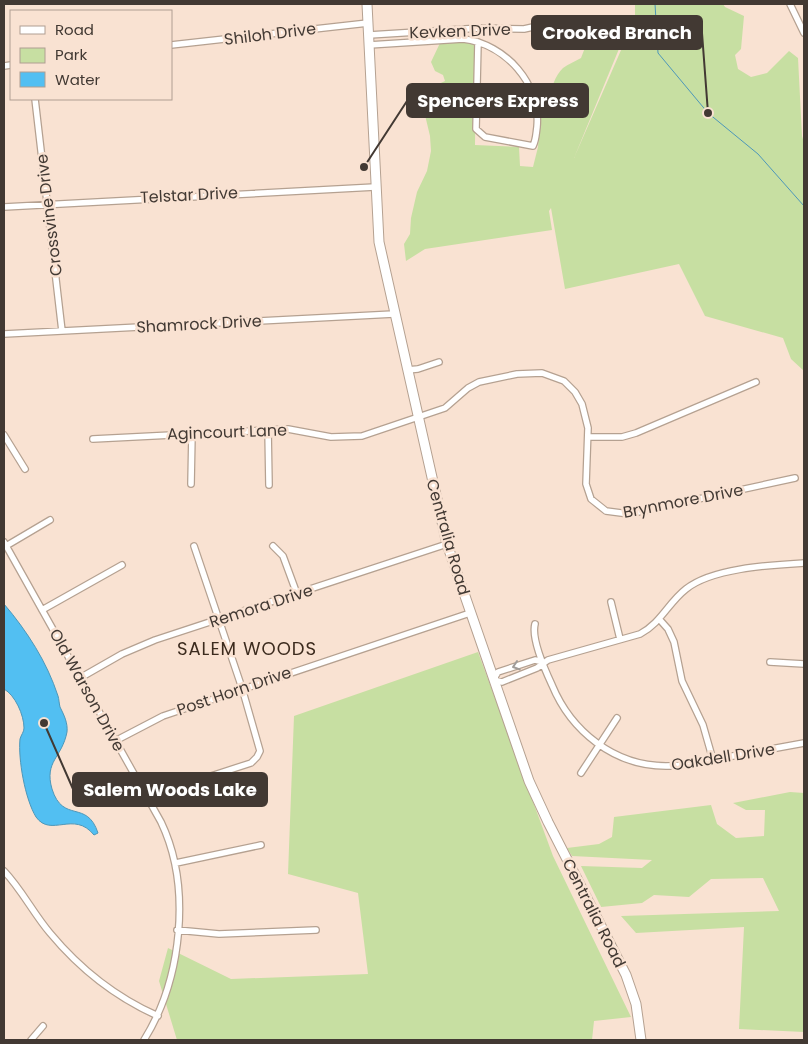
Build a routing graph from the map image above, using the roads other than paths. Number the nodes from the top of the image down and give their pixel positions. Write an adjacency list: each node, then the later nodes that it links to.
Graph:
1 (367, 4): 3 (main road, Centralia Road)
2 (790, 4): 5 (street)
3 (368, 23): 6 (main road, Centralia Road); 8 (street, Shiloh Drive)
4 (581, 25): 6 (street, Kevken Drive)
5 (804, 33)
6 (368, 35): 9 (main road, Centralia Road)
7 (478, 42): 7 (street); 9 (street)
8 (172, 45)
9 (369, 45): 11 (main road, Centralia Road)
10 (35, 100): 12 (street, Crossvine Drive)
11 (375, 186): 12 (street, Telstar Drive); 14 (main road, Centralia Road)
12 (47, 203): 13 (street, Telstar Drive); 15 (street, Crossvine Drive)
13 (4, 207)
14 (394, 314): 15 (street, Shamrock Drive); 18 (main road, Centralia Road)
15 (62, 331): 16 (street, Shamrock Drive)
16 (4, 334)
17 (439, 362): 18 (street)
18 (407, 370): 20 (main road, Centralia Road)
19 (756, 382): 24 (street)
20 (417, 416): 21 (street, Agincourt Lane); 24 (street, Brynmore Drive); 32 (main road, Centralia Road)
21 (268, 429): 22 (street, Agincourt Lane); 29 (street)
22 (192, 433): 25 (street, Agincourt Lane); 28 (street)
23 (4, 436): 26 (street)
24 (588, 437): 27 (street, Brynmore Drive)
25 (93, 439)
26 (25, 469)
27 (795, 478)
28 (191, 484)
29 (269, 485)
30 (50, 520): 31 (street)
31 (5, 544): 39 (street, Old Warson Drive)
32 (447, 544): 37 (street, Remora Drive); 40 (main road, Centralia Road)
33 (194, 546): 41 (street)
34 (273, 546): 37 (street)
35 (804, 563): 42 (street)
36 (122, 565): 39 (street)
37 (297, 594): 41 (street, Remora Drive)
38 (610, 602): 44 (street)
39 (42, 610): 48 (street, Old Warson Drive)
40 (470, 613): 49 (main road, Centralia Road); 50 (street, Post Horn Drive)
41 (219, 620): 48 (street, Remora Drive); 50 (street)
42 (660, 620): 44 (street); 55 (street)
43 (535, 624): 45 (street, Oakdell Drive)
44 (620, 639): 45 (street)
45 (543, 662): 49 (street); 49 (street, one-way to 49); 54 (street, Oakdell Drive)
46 (770, 662): 47 (street)
47 (804, 664)
48 (80, 678): 52 (street, Old Warson Drive)
49 (493, 680): 67 (main road, Centralia Road)
50 (242, 688): 52 (street, Post Horn Drive); 57 (street)
51 (617, 718): 54 (street)
52 (115, 742): 57 (street, Old Warson Drive)
53 (804, 743): 55 (street, Oakdell Drive)
54 (599, 745): 55 (street, Oakdell Drive); 56 (street)
55 (713, 760)
56 (581, 772)
57 (149, 801): 59 (street, Old Warson Drive)
58 (261, 844): 59 (street)
59 (176, 863): 61 (street, Old Warson Drive)
60 (4, 872): 63 (street)
61 (177, 930): 62 (street); 63 (street, Old Warson Drive)
62 (316, 930)
63 (158, 1016): 66 (street, Old Warson Drive)
64 (42, 1026): 65 (street)
65 (31, 1040)
66 (144, 1040)
67 (641, 1040)

